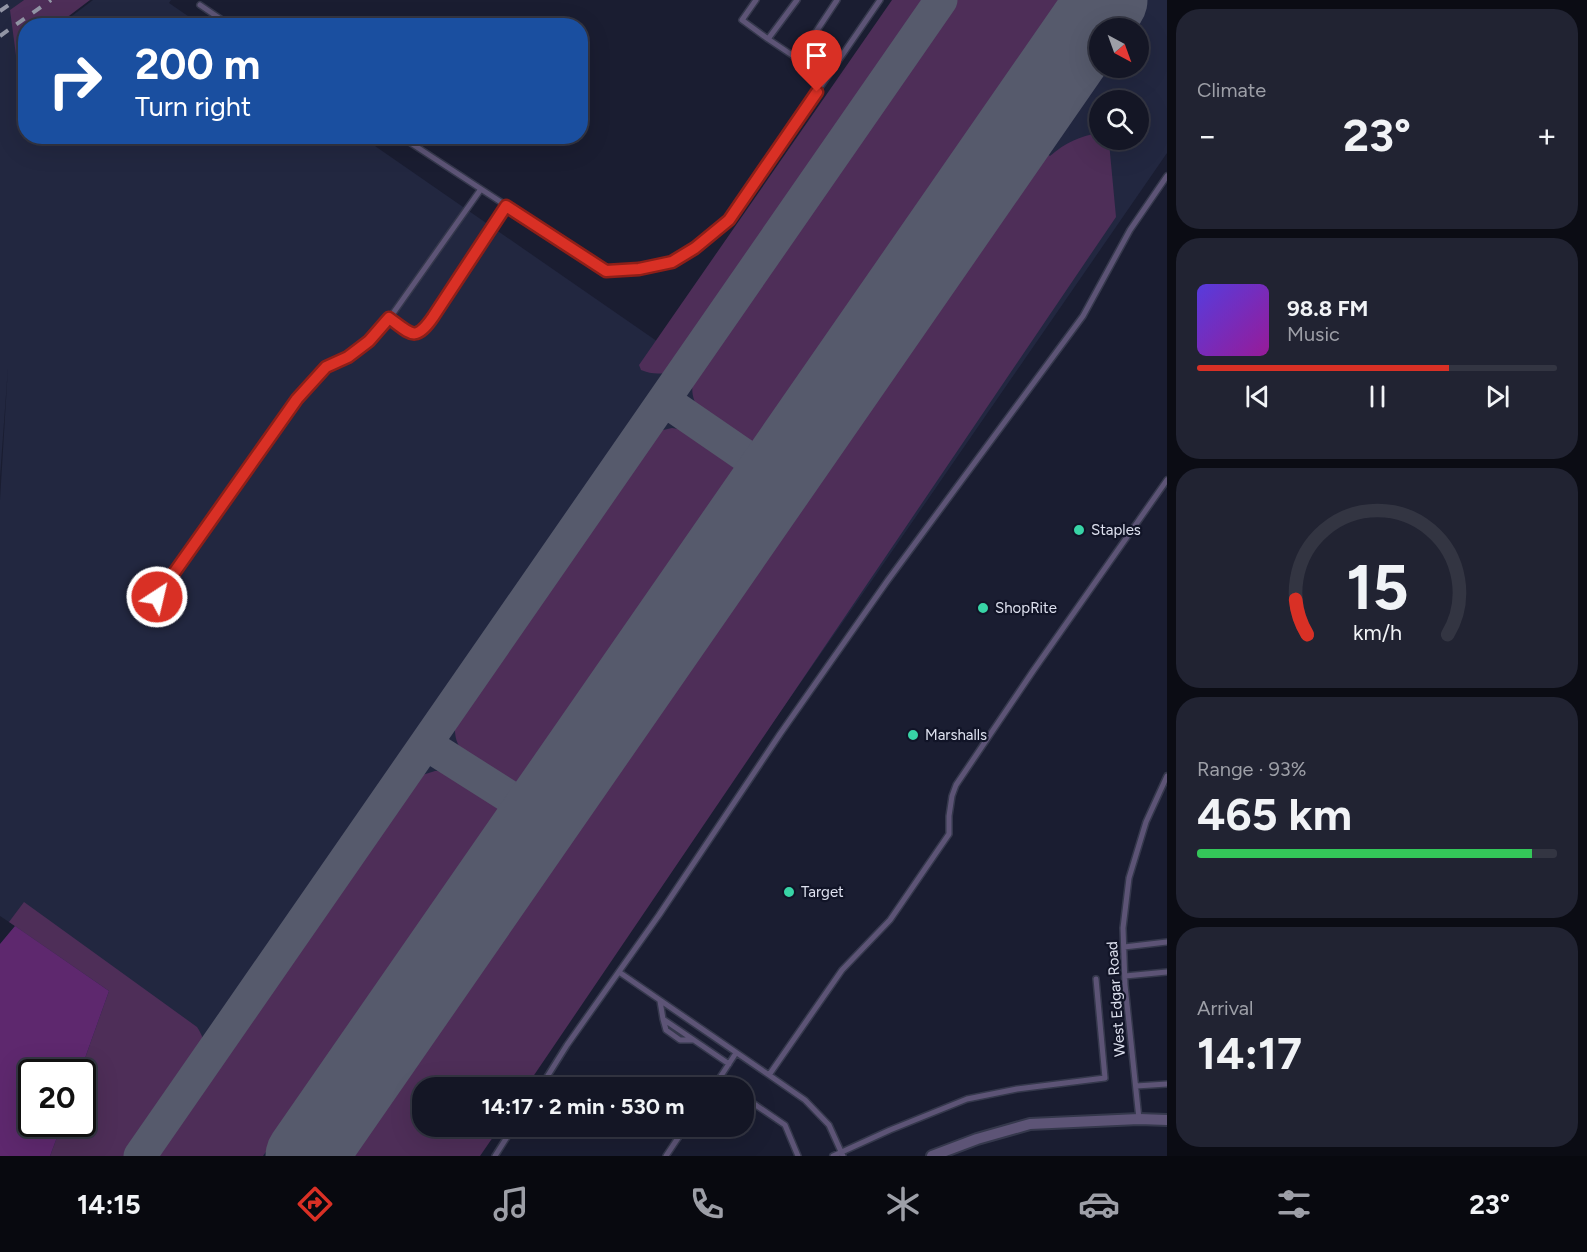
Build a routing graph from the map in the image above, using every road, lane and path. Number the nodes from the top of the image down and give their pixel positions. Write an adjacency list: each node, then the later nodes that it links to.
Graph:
1 (756, 0): 7 (lane)
2 (797, 0): 7 (lane)
3 (837, 0): 7 (lane)
4 (880, 0): 11 (lane)
5 (200, 5): 6 (lane)
6 (219, 18)
7 (768, 39)
8 (412, 144): 10 (lane)
9 (1167, 176): 18 (lane)
10 (481, 189): 11 (lane); 12 (lane)
11 (506, 206): 12 (lane)
12 (389, 318): 14 (lane)
13 (1167, 480): 25 (lane)
14 (157, 597)
15 (1167, 777): 17 (lane, West Edgar Road)
16 (1167, 942): 17 (lane)
17 (1124, 947): 20 (lane, West Edgar Road)
18 (619, 972): 22 (lane); 26 (lane)
19 (1167, 972): 20 (lane)
20 (1125, 976): 29 (lane, West Edgar Road)
21 (1096, 979): 35 (lane)
22 (660, 1001): 23 (lane); 24 (lane)
23 (736, 1053): 24 (lane); 25 (lane)
24 (729, 1064): 27 (lane)
25 (769, 1076): 35 (lane)
26 (547, 1077)
27 (720, 1077)
28 (1167, 1084): 29 (lane)
29 (1136, 1086): 31 (lane, West Edgar Road)
30 (754, 1104): 38 (lane)
31 (1139, 1119): 32 (street); 40 (street)
32 (1167, 1120)
33 (507, 1137): 36 (lane)
34 (679, 1137): 37 (lane)
35 (842, 1154): 39 (lane)
36 (495, 1156)
37 (666, 1156)
38 (798, 1156)
39 (833, 1156)
40 (932, 1156)

